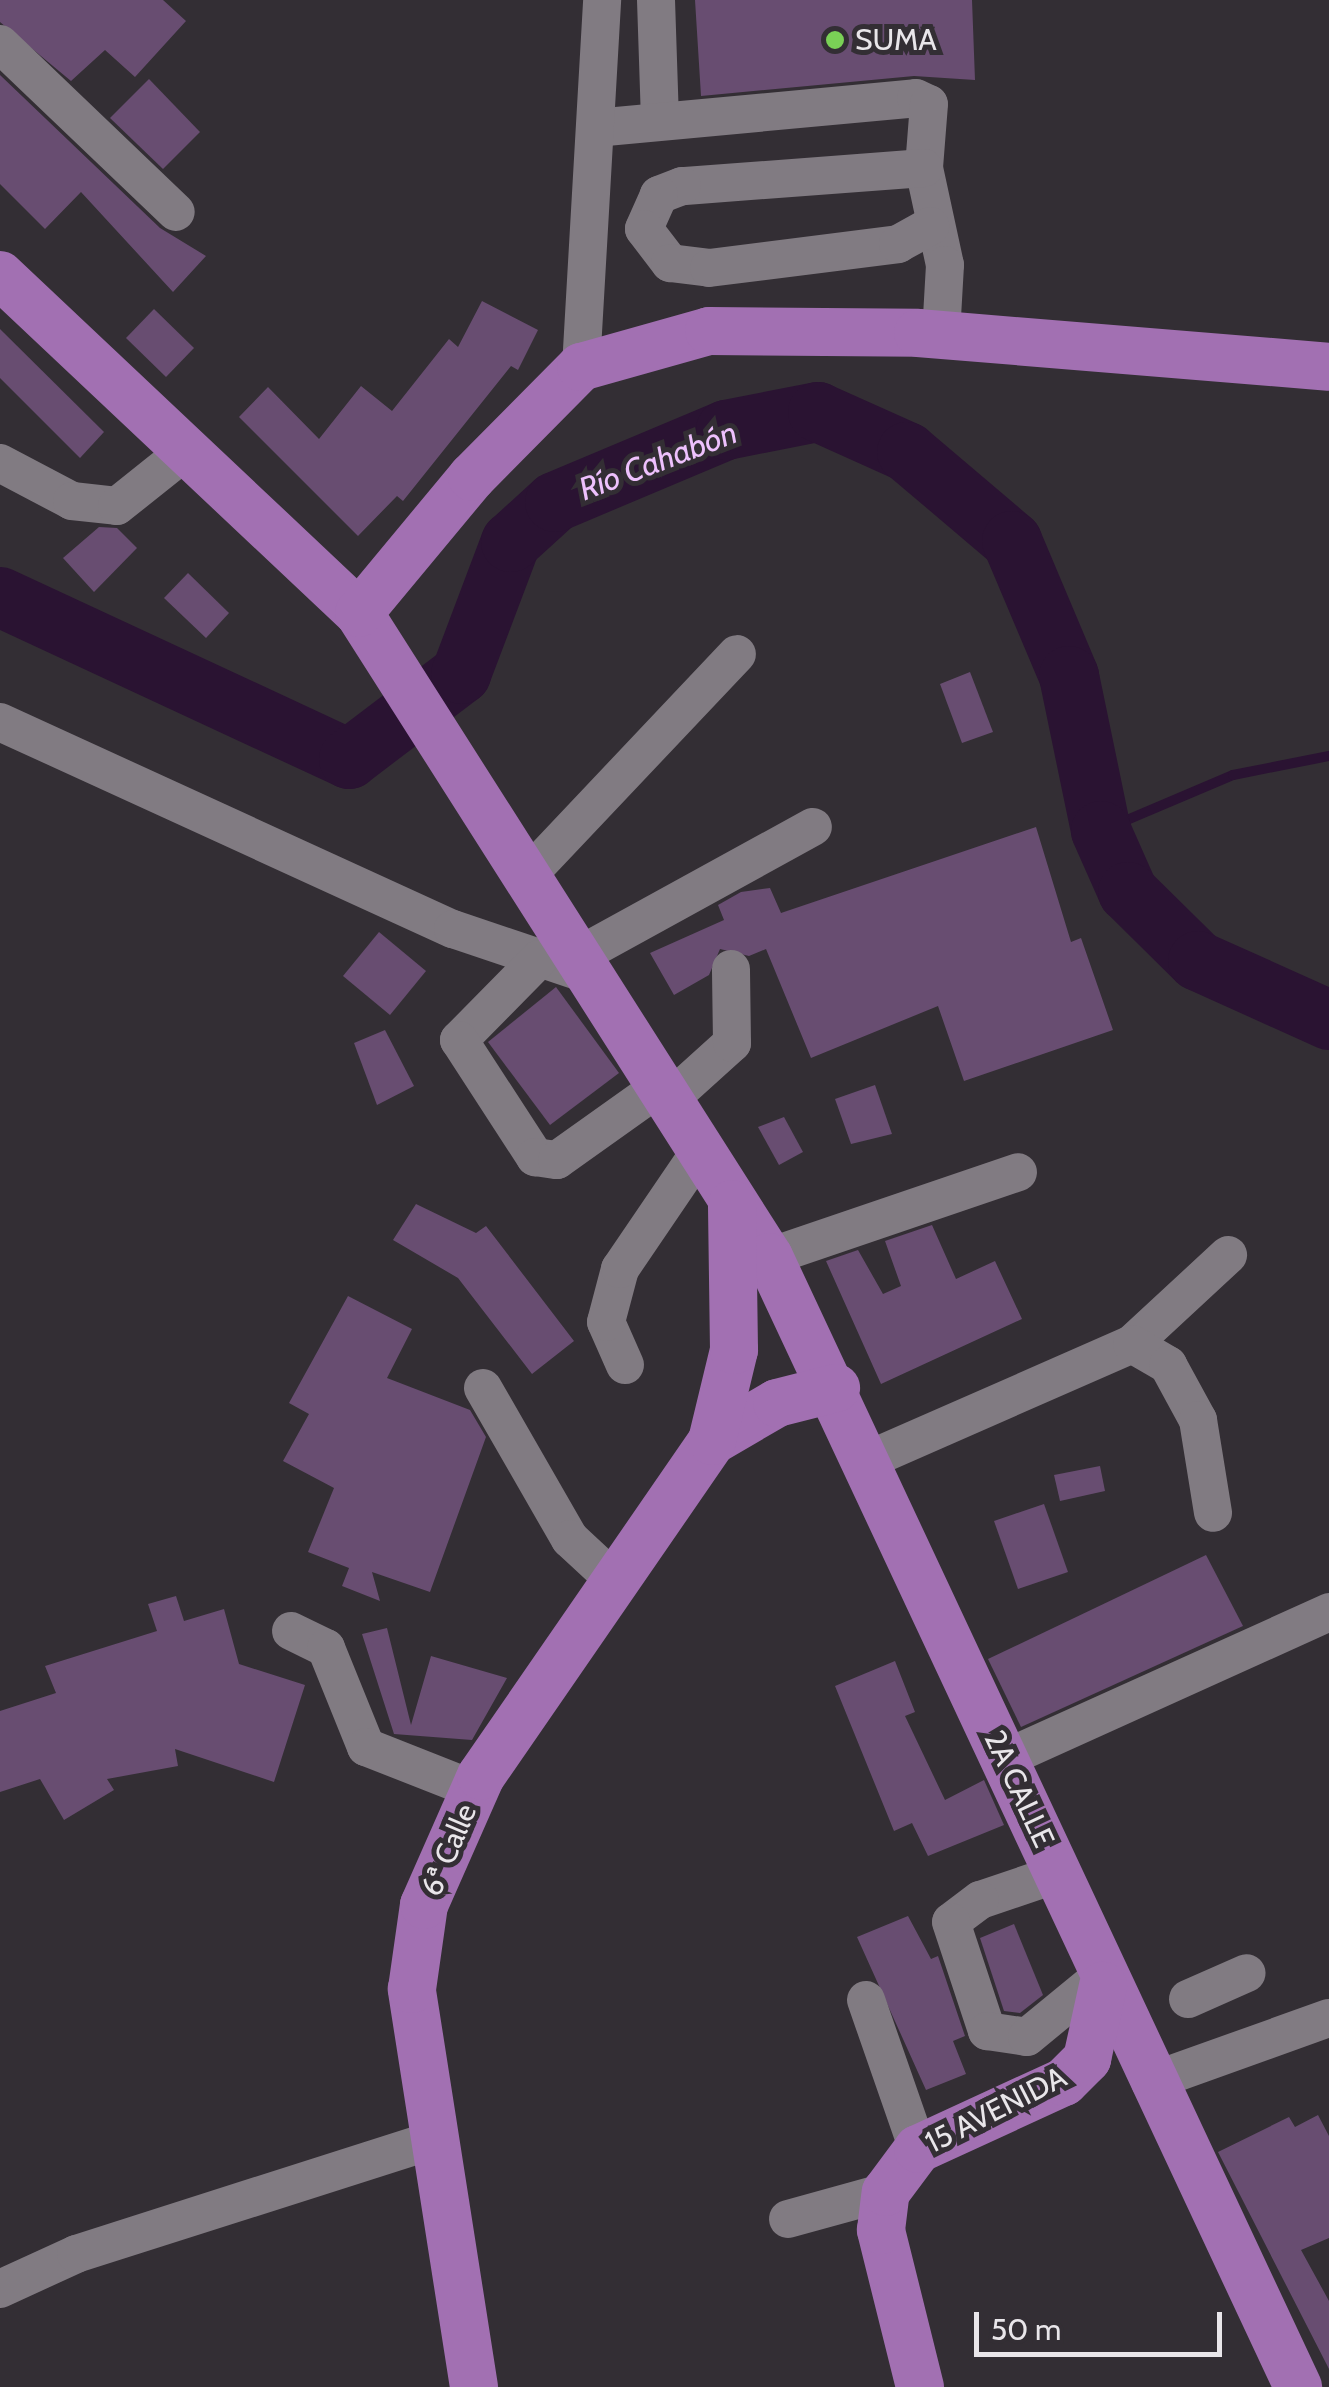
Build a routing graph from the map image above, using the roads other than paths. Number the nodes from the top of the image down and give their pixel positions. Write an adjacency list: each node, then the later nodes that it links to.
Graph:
1 (602, 0): 5 (street)
2 (656, 0): 4 (street)
3 (0, 44): 7 (street)
4 (660, 118): 5 (street); 6 (street)
5 (594, 128): 11 (street)
6 (924, 168): 8 (street); 8 (street)
7 (176, 212)
8 (930, 226): 10 (street)
9 (0, 275): 13 (main road, 2A CALLE)
10 (941, 335): 11 (main road); 12 (main road)
11 (581, 367): 15 (main road)
12 (1329, 367)
13 (186, 451): 14 (street); 15 (main road, 2A CALLE)
14 (0, 463)
15 (371, 630): 19 (main road, 2A CALLE)
16 (737, 654): 19 (street)
17 (0, 722): 20 (street)
18 (813, 827): 20 (street)
19 (528, 875): 20 (main road, 2A CALLE)
20 (569, 963): 22 (main road, 2A CALLE); 22 (street)
21 (731, 969): 22 (street)
22 (665, 1093): 23 (main road, 2A CALLE)
23 (702, 1150): 25 (main road, 2A CALLE); 29 (street)
24 (1018, 1172): 27 (street)
25 (731, 1196): 27 (main road, 2A CALLE); 32 (main road, 6ª Calle)
26 (1228, 1255): 28 (street)
27 (769, 1257): 31 (main road, 2A CALLE)
28 (1132, 1344): 33 (street); 34 (street)
29 (625, 1365)
30 (483, 1388): 35 (street)
31 (836, 1388): 32 (main road, 6ª Calle); 33 (main road, 2A CALLE)
32 (712, 1441): 35 (main road, 6ª Calle)
33 (868, 1460): 38 (main road, 2A CALLE)
34 (1213, 1513)
35 (613, 1579): 39 (main road, 6ª Calle)
36 (1329, 1612): 38 (street)
37 (292, 1631): 39 (street)
38 (1004, 1758): 40 (main road, 2A CALLE)
39 (475, 1790): 47 (main road, 6ª Calle)
40 (1058, 1874): 42 (main road, 2A CALLE); 42 (street)
41 (1248, 1973): 43 (street)
42 (1101, 1981): 46 (main road, 2A CALLE); 48 (main road, 15 AVENIDA)
43 (1188, 1999)
44 (866, 2000): 48 (street)
45 (1329, 2018): 46 (street)
46 (1150, 2082): 54 (main road, 2A CALLE)
47 (431, 2142): 51 (street); 52 (main road, 6ª Calle)
48 (918, 2149): 49 (main road, 15 AVENIDA)
49 (883, 2211): 50 (street); 53 (main road)
50 (788, 2219)
51 (0, 2290)
52 (474, 2387)
53 (920, 2387)
54 (1298, 2387)

